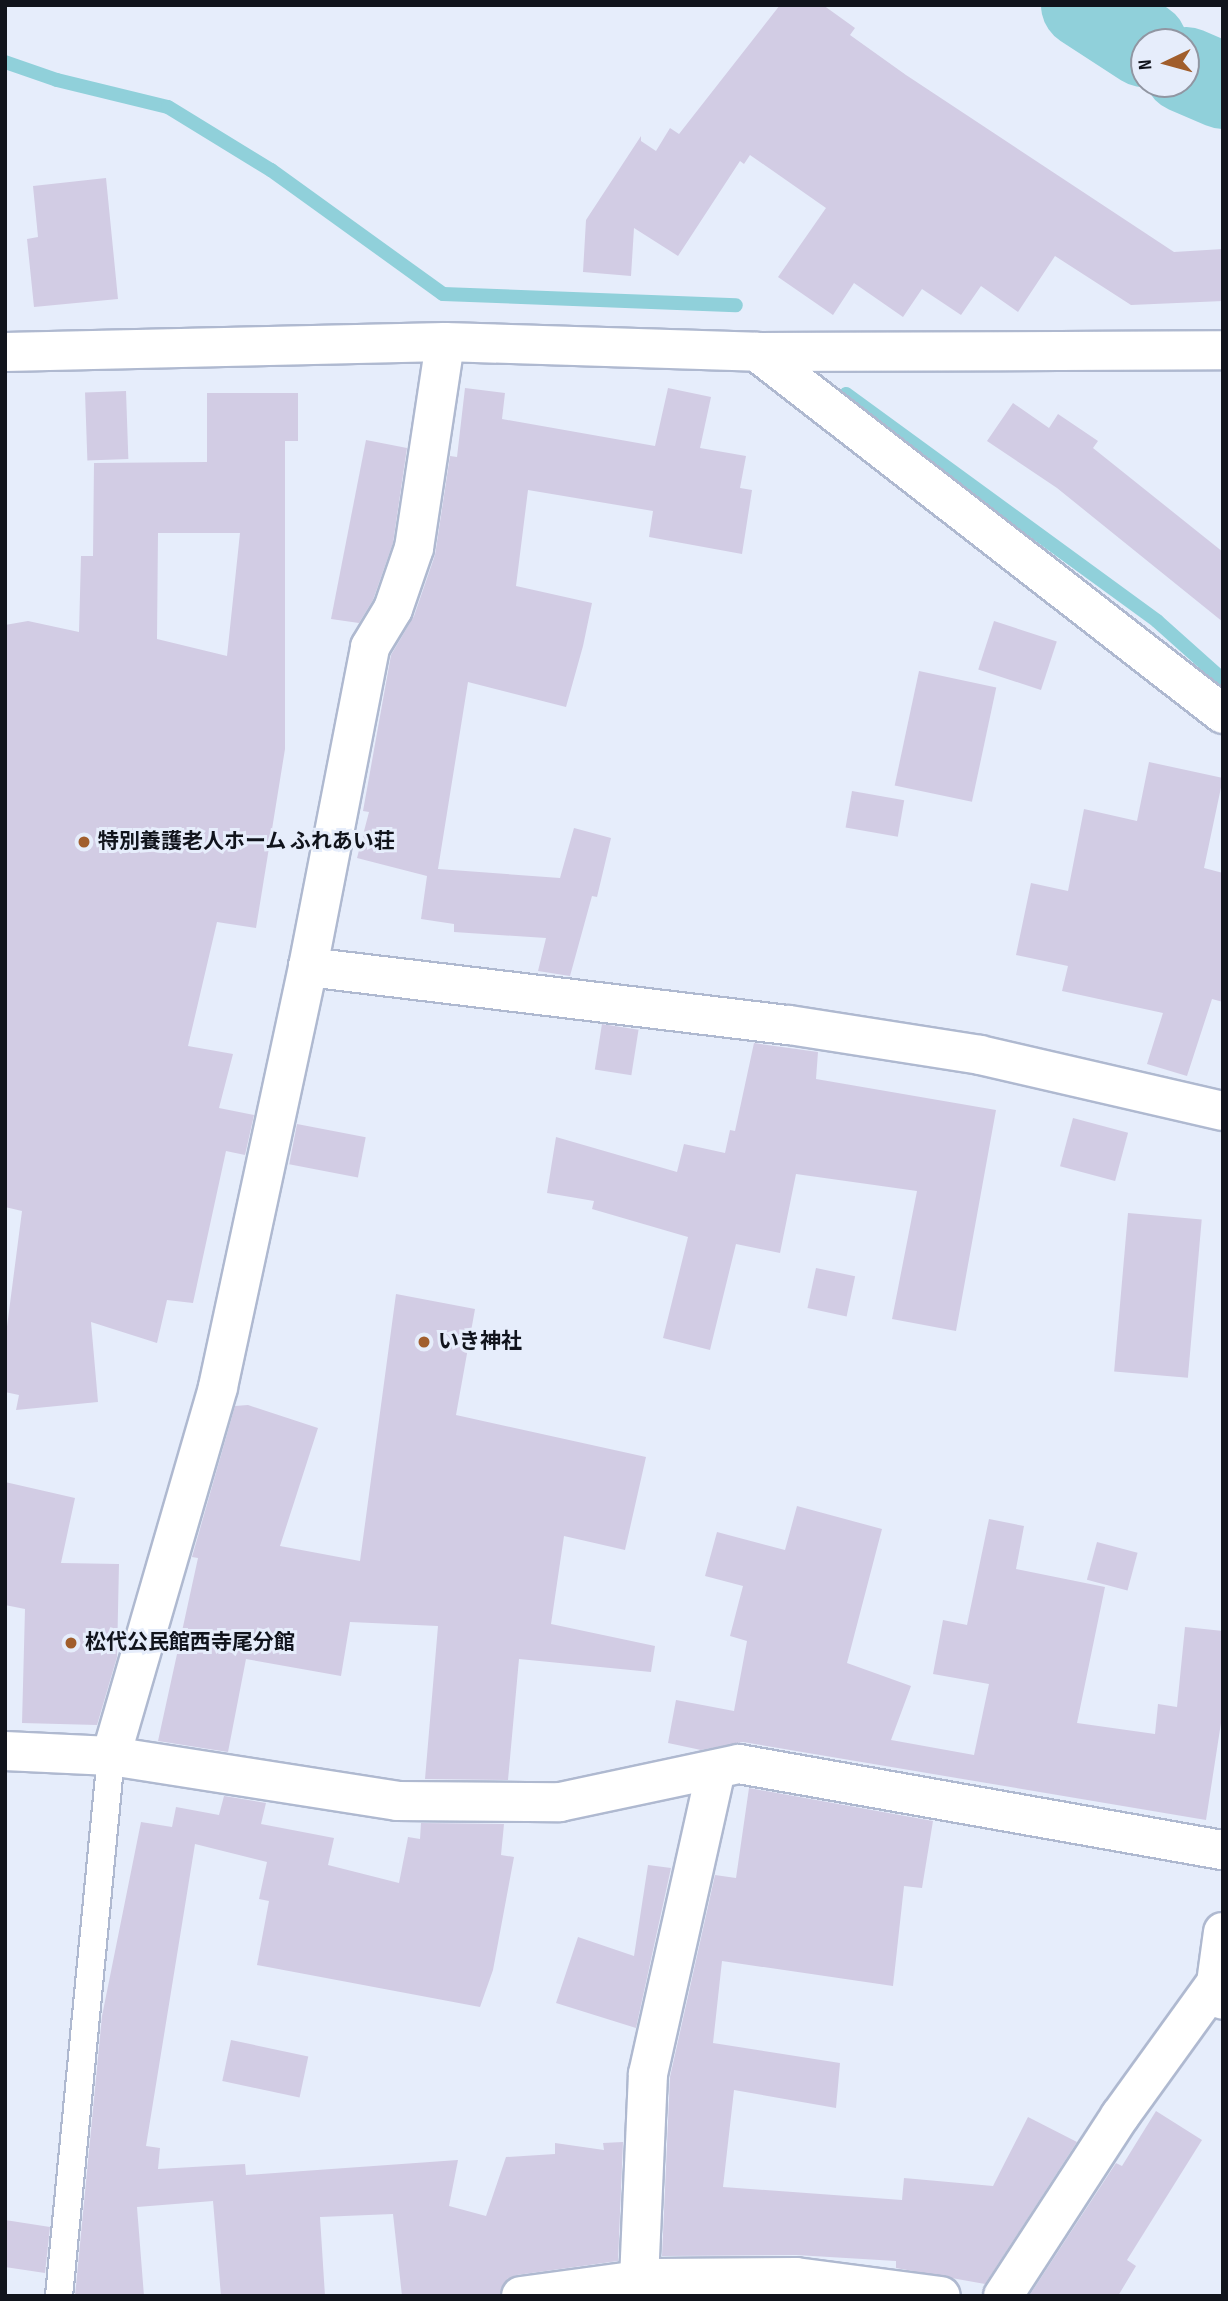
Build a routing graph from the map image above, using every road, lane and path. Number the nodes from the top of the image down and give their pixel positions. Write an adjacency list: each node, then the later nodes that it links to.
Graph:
1 (445, 342): 3 (street); 4 (street); 6 (street)
2 (1223, 350): 4 (street)
3 (5, 352)
4 (757, 352): 5 (street)
5 (1223, 714)
6 (308, 967): 7 (street); 9 (street)
7 (1223, 1111)
8 (5, 1751): 9 (street)
9 (111, 1756): 10 (street); 16 (lane)
10 (716, 1769): 11 (street); 14 (street)
11 (1223, 1850)
12 (1223, 1932): 13 (street)
13 (1219, 1992): 18 (street)
14 (639, 2280): 15 (street); 17 (street)
15 (916, 2295)
16 (59, 2296)
17 (521, 2296)
18 (1003, 2296)

